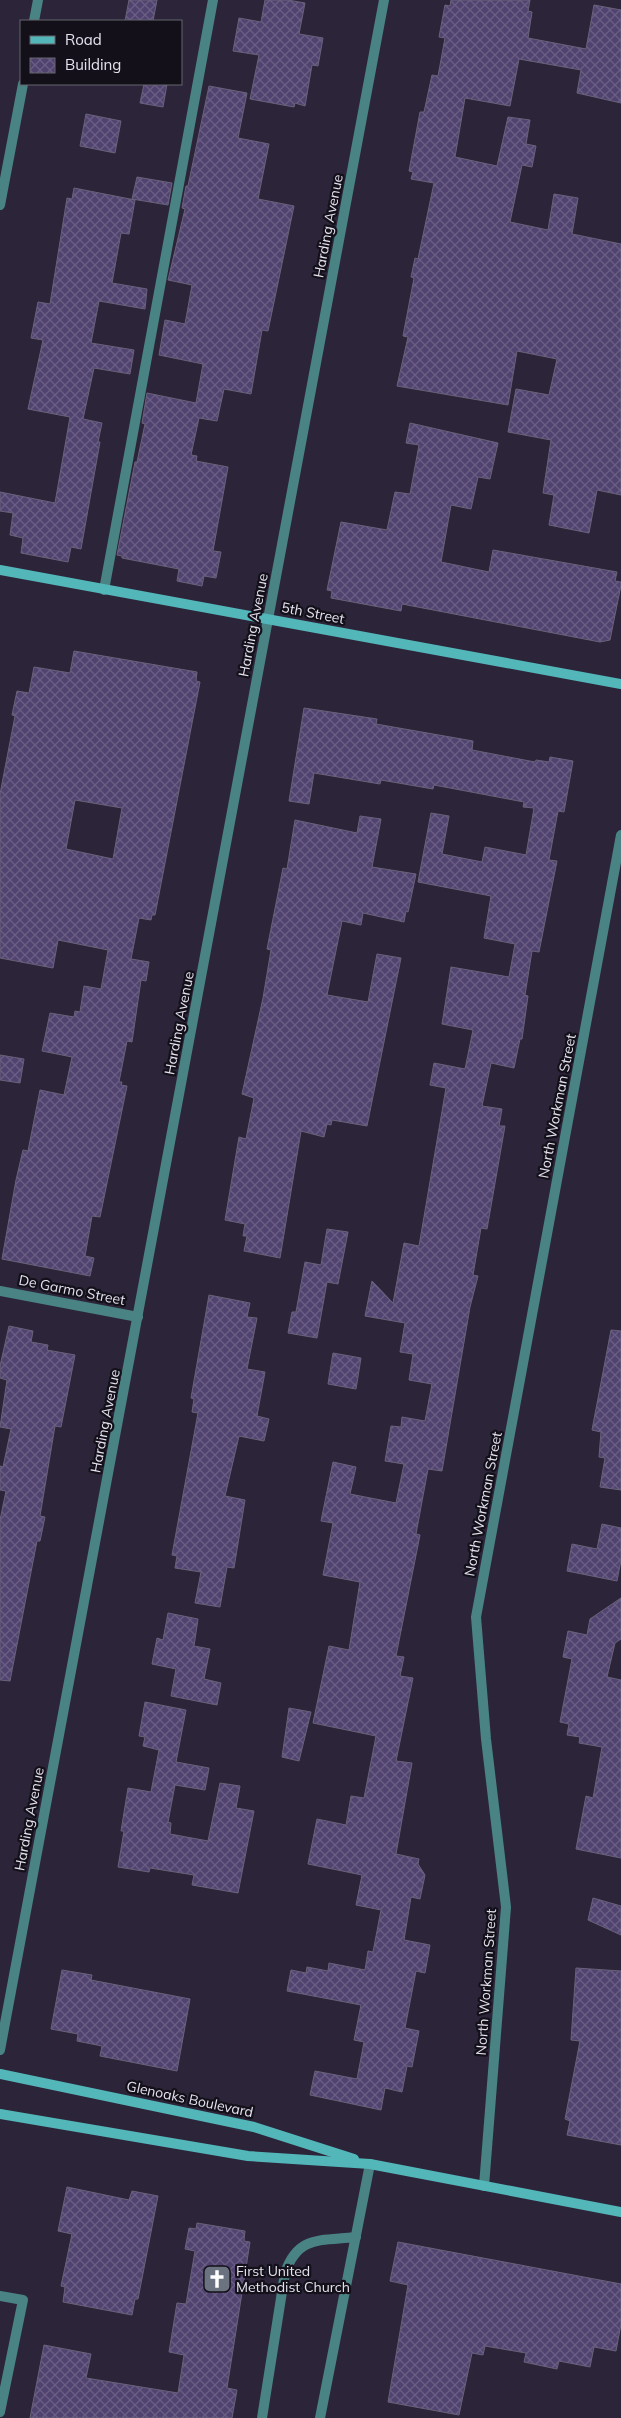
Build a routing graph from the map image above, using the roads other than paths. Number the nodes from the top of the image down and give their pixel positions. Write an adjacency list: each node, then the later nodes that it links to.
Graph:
1 (38, 0): 4 (street)
2 (213, 0): 8 (street)
3 (384, 0): 9 (street, Harding Avenue)
4 (34, 20)
5 (23, 85): 6 (street)
6 (0, 205)
7 (0, 570): 8 (main road, 5th Street)
8 (104, 590): 9 (main road, 5th Street)
9 (269, 619): 10 (main road, 5th Street); 13 (street, Harding Avenue)
10 (621, 684)
11 (621, 834): 18 (street, North Workman Street)
12 (0, 1291): 13 (street, De Garmo Street)
13 (138, 1317): 14 (street, Harding Avenue)
14 (0, 2050)
15 (0, 2074): 17 (main road, Glenoaks Boulevard)
16 (0, 2114): 17 (main road, Glenoaks Boulevard)
17 (370, 2164): 18 (main road, Glenoaks Boulevard); 20 (street)
18 (484, 2186): 19 (main road, Glenoaks Boulevard)
19 (621, 2212)
20 (356, 2236): 23 (street); 24 (street)
21 (0, 2296): 22 (street)
22 (0, 2412)
23 (262, 2418)
24 (320, 2418)

